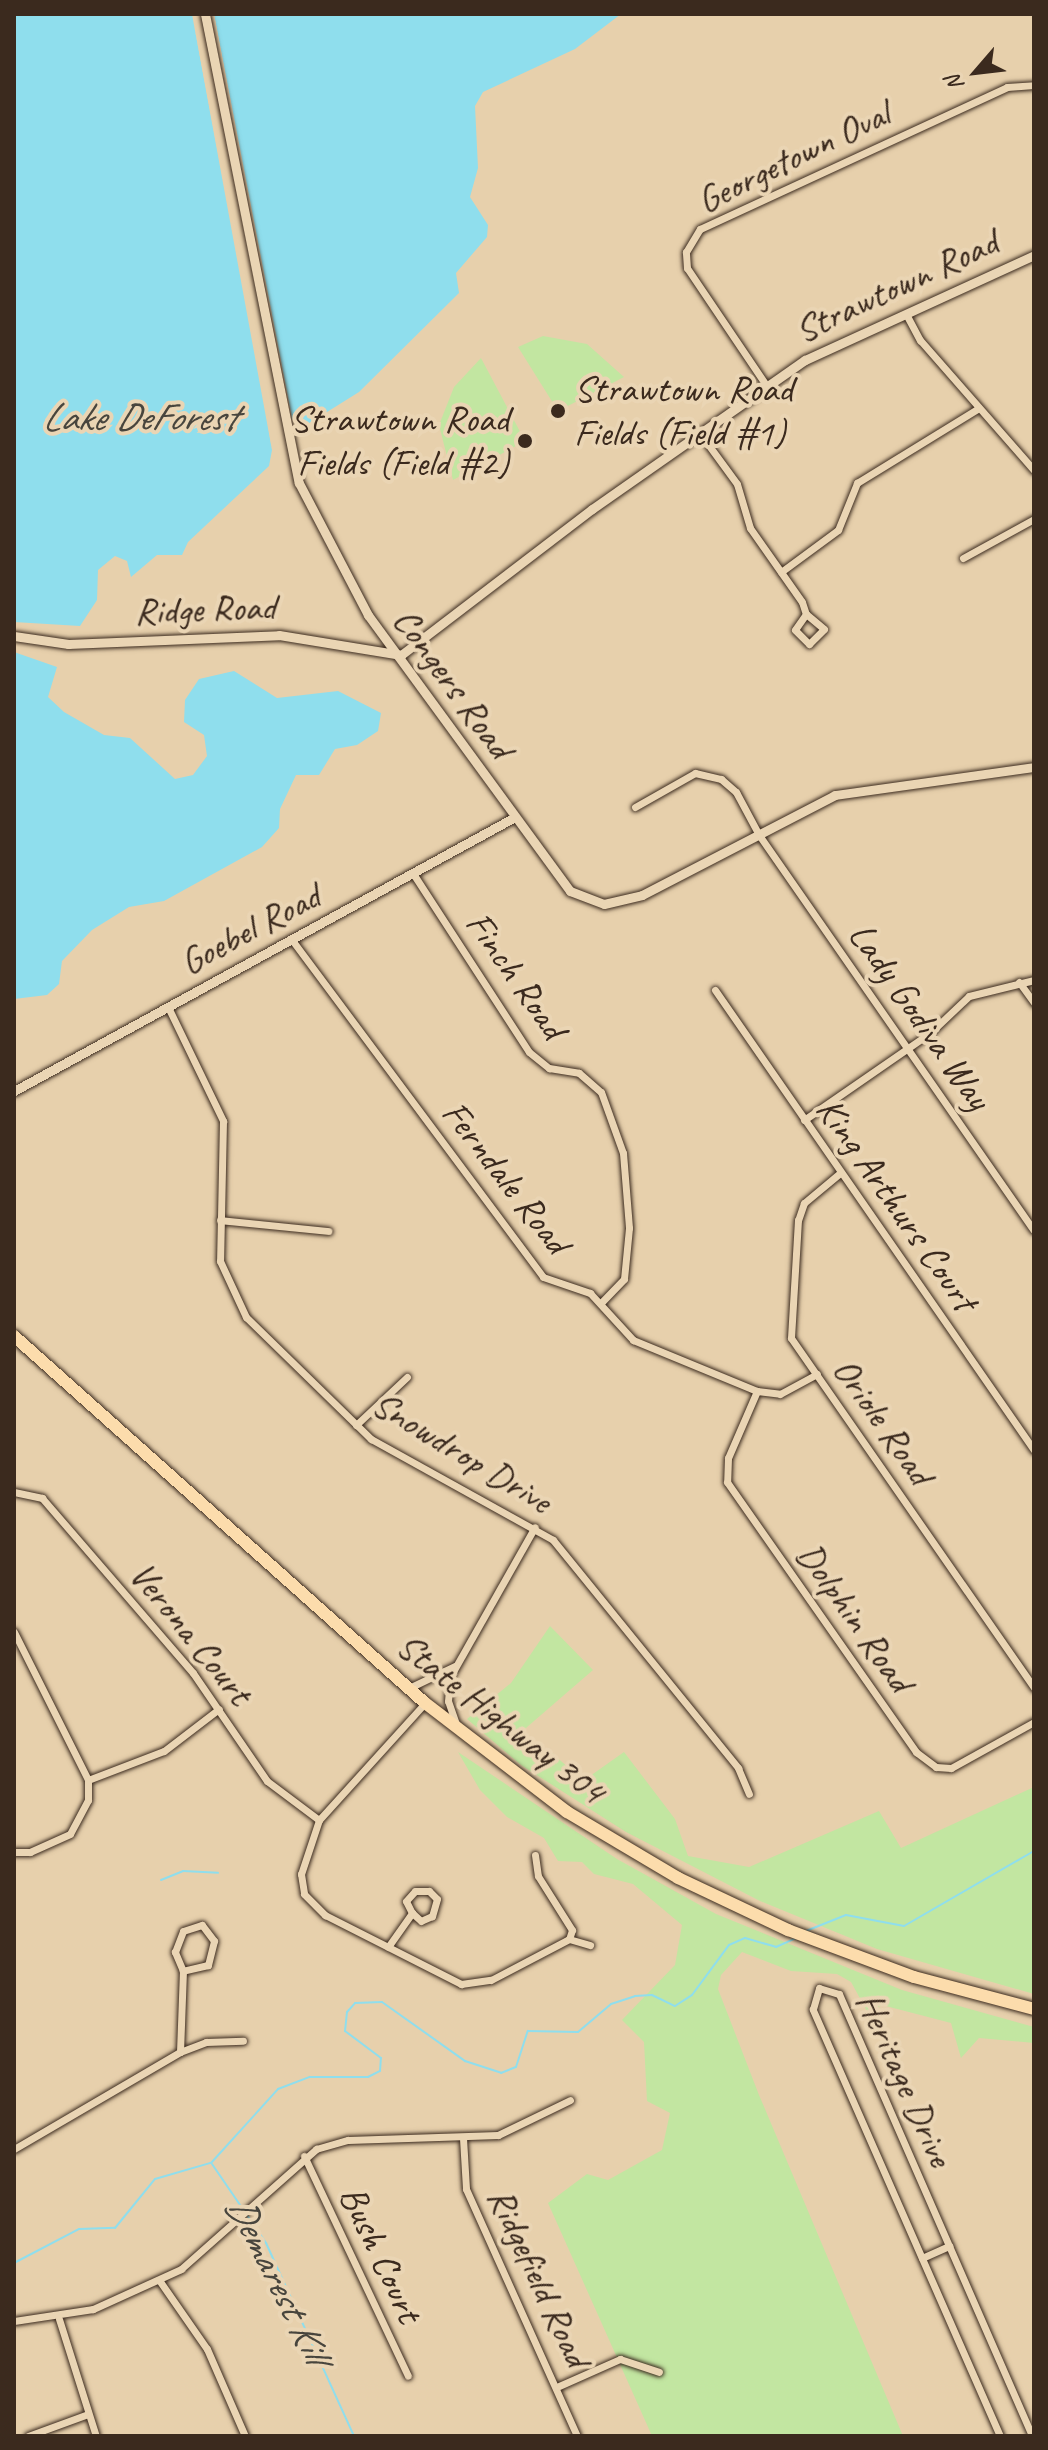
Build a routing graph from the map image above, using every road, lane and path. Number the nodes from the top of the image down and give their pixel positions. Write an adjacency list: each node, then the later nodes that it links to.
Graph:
1 (205, 14): 14 (street, Congers Road)
2 (1034, 85): 5 (street, Georgetown Oval)
3 (1034, 255): 4 (street, Strawtown Road)
4 (906, 314): 5 (street, Strawtown Road); 6 (street)
5 (766, 385): 7 (street, Strawtown Road)
6 (979, 408): 8 (street); 11 (street)
7 (699, 432): 11 (street); 14 (street, Strawtown Road)
8 (1034, 470)
9 (1034, 519): 10 (street)
10 (963, 558)
11 (781, 572): 12 (street)
12 (806, 614): 12 (street)
13 (14, 636): 14 (street, Ridge Road)
14 (397, 656): 17 (street, Congers Road)
15 (1034, 767): 18 (street, Congers Road)
16 (635, 807): 18 (street, Lady Godiva Way)
17 (513, 818): 18 (street, Congers Road); 19 (street, Goebel Road)
18 (759, 835): 26 (street, Lady Godiva Way)
19 (414, 875): 20 (street, Goebel Road); 33 (street, Finch Road)
20 (292, 940): 25 (street, Goebel Road); 33 (street, Ferndale Road)
21 (1034, 980): 22 (street)
22 (1019, 982): 24 (street); 26 (street)
23 (715, 990): 28 (street, King Arthurs Court)
24 (1034, 1003)
25 (168, 1007): 27 (street, Goebel Road); 30 (street, Snowdrop Drive)
26 (908, 1048): 28 (street); 31 (street, Lady Godiva Way)
27 (14, 1091)
28 (804, 1120): 29 (street, King Arthurs Court)
29 (840, 1173): 35 (street, Oriole Road); 39 (street, King Arthurs Court)
30 (220, 1220): 32 (street); 38 (street, Snowdrop Drive)
31 (1034, 1230)
32 (328, 1231)
33 (601, 1303): 37 (street, Ferndale Road)
34 (14, 1336): 44 (main road, State Highway 304)
35 (817, 1374): 37 (street, Ferndale Road); 45 (street, Oriole Road)
36 (407, 1377): 38 (street)
37 (757, 1391): 48 (street, Dolphin Road)
38 (356, 1425): 41 (street, Snowdrop Drive)
39 (1034, 1450)
40 (14, 1492): 47 (street, Verona Court)
41 (535, 1527): 43 (street); 51 (street, Snowdrop Drive)
42 (14, 1632): 50 (street)
43 (459, 1662): 44 (street); 49 (street)
44 (408, 1688): 46 (main road, State Highway 304)
45 (1034, 1688)
46 (425, 1703): 49 (main road, State Highway 304); 52 (street)
47 (219, 1709): 50 (street); 52 (street, Verona Court)
48 (1034, 1722)
49 (462, 1734): 60 (main road, State Highway 304)
50 (88, 1780): 53 (street)
51 (749, 1794)
52 (319, 1820): 58 (street)
53 (14, 1852)
54 (535, 1855): 56 (street)
55 (412, 1913): 55 (street); 58 (street)
56 (569, 1939): 57 (street); 58 (street)
57 (590, 1945)
58 (388, 1947)
59 (183, 1971): 59 (street); 62 (street)
60 (1034, 2009)
61 (243, 2041): 62 (street)
62 (180, 2052): 65 (street)
63 (570, 2100): 64 (street)
64 (463, 2138): 66 (street); 74 (street, Ridgefield Road)
65 (14, 2149)
66 (304, 2156): 69 (street); 73 (street, Bush Court)
67 (949, 2246): 68 (street); 68 (street, Heritage Drive); 81 (street, Heritage Drive)
68 (922, 2258): 80 (street, Heritage Drive)
69 (159, 2280): 70 (street); 78 (street)
70 (59, 2319): 71 (street); 75 (street)
71 (14, 2321)
72 (659, 2372): 74 (street)
73 (408, 2376)
74 (559, 2386): 79 (street, Ridgefield Road)
75 (88, 2414): 76 (street); 77 (street)
76 (28, 2436)
77 (96, 2436)
78 (245, 2436)
79 (577, 2436)
80 (1000, 2436)
81 (1032, 2436)

